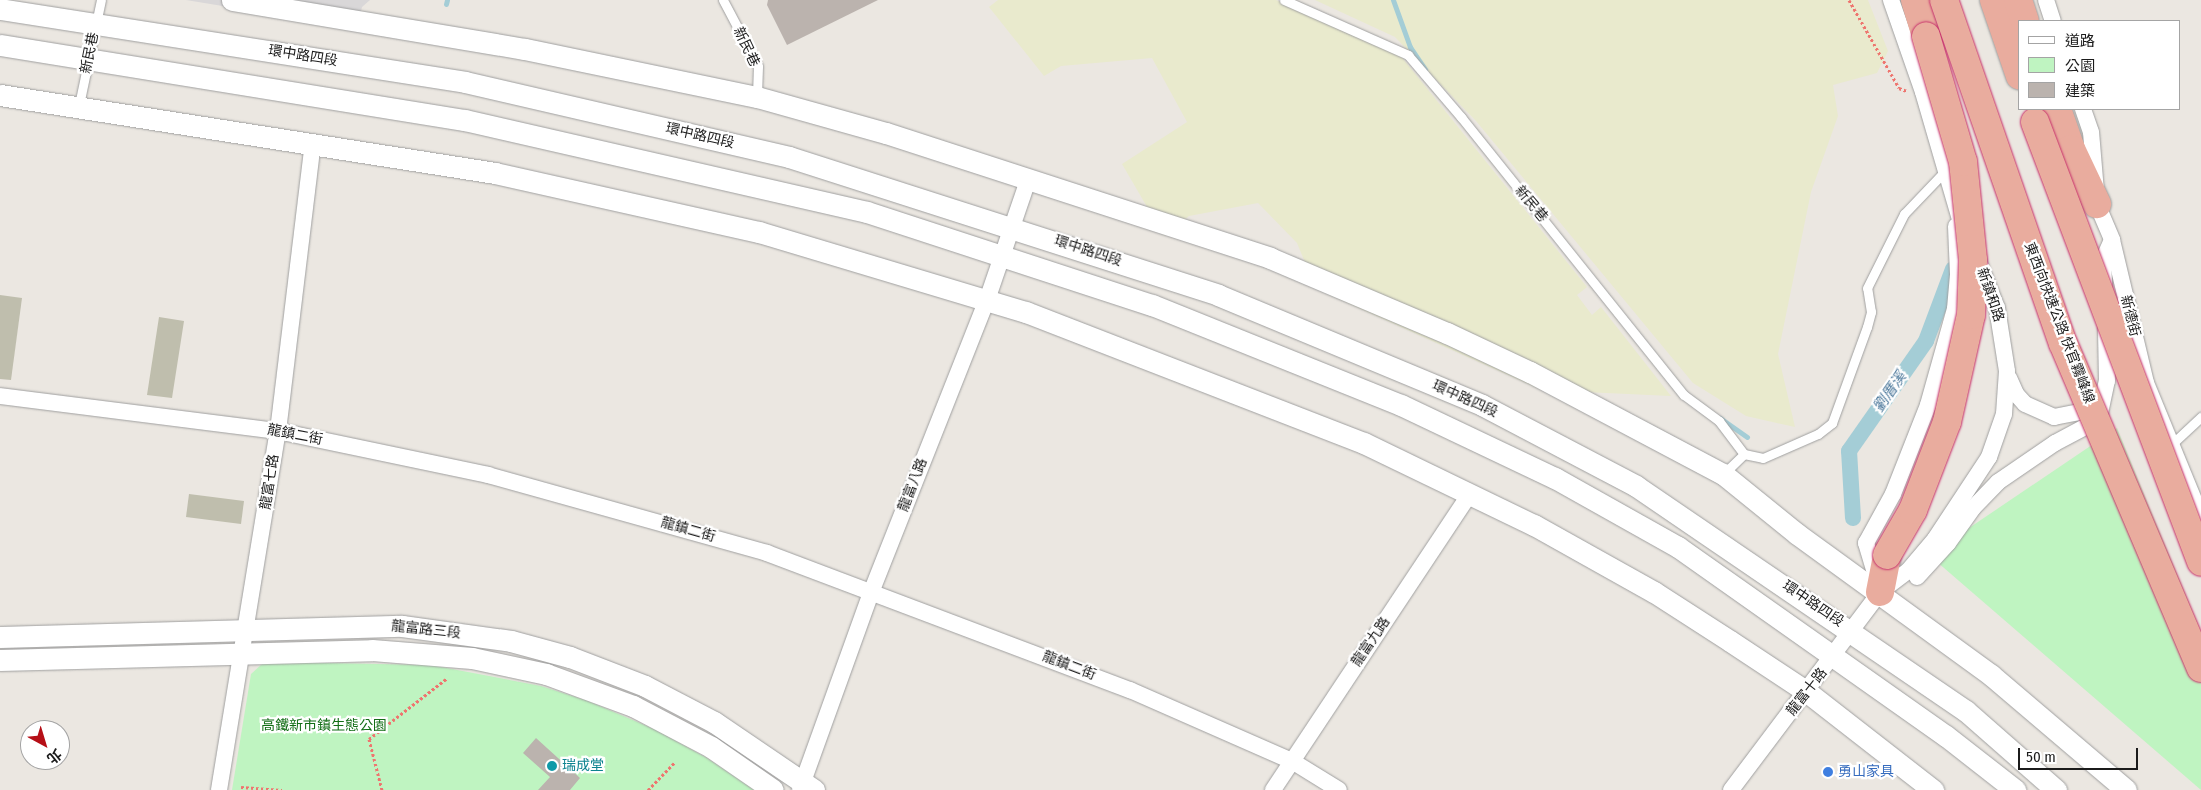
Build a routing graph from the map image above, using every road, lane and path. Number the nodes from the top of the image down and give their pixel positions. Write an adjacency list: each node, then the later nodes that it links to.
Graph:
1 (101, 0): 16 (lane, 新民巷)
2 (232, 0): 12 (street)
3 (723, 0): 22 (lane, 新民巷)
4 (1284, 0): 42 (lane, 新民巷)
5 (1849, 0): 20 (path)
6 (1891, 0): 20 (street, 新鎮和路)
7 (1914, 0): 48 (highway, bridge)
8 (1944, 0): 55 (highway, 東西向快速公路 快官霧峰線, bridge)
9 (1994, 0): 19 (highway)
10 (2018, 0): 14 (highway)
11 (2046, 0): 15 (street)
12 (288, 5): 22 (street)
13 (0, 9): 16 (street, 環中路四段)
14 (2025, 20)
15 (2053, 20)
16 (96, 22): 18 (lane, 新民巷); 32 (street, 環中路四段)
17 (0, 45): 18 (street)
18 (89, 58): 23 (lane, 新民巷); 34 (street)
19 (2018, 70)
20 (1923, 92): 28 (street, 新鎮和路)
21 (0, 95): 23 (street)
22 (756, 98): 29 (street)
23 (79, 105): 27 (street)
24 (2031, 110): 46 (highway, bridge)
25 (2057, 110): 30 (highway)
26 (2083, 110): 30 (street, 新德街)
27 (314, 143): 35 (street); 40 (street, 龍富七路)
28 (1946, 169): 31 (street, 新鎮和路); 42 (lane)
29 (1028, 180): 32 (street, 龍富八路); 43 (street)
30 (2097, 204): 33 (street, 新德街)
31 (1954, 206): 36 (street, 新鎮和路); 48 (street)
32 (1012, 227): 34 (street, 龍富八路); 49 (street, 環中路四段)
33 (2112, 240): 37 (street); 41 (street, 新德街)
34 (1003, 257): 35 (street, 龍富八路); 53 (street)
35 (987, 300): 44 (street); 47 (street, 龍富八路)
36 (2007, 371): 37 (street); 48 (street, 新鎮和路)
37 (2108, 381): 48 (street)
38 (0, 396): 40 (street, 龍鎮二街)
39 (2201, 417): 41 (lane)
40 (278, 431): 47 (street, 龍鎮二街); 50 (street, 龍富七路)
41 (2172, 444): 45 (street, 新德街)
42 (1744, 454): 43 (lane)
43 (1723, 474): 48 (street)
44 (1470, 494): 57 (street); 59 (street, 龍富九路)
45 (2201, 517)
46 (2201, 562)
47 (872, 590): 59 (street, 龍鎮二街); 61 (street, 龍富八路)
48 (1880, 592): 49 (street, 龍富十路); 73 (street)
49 (1852, 631): 53 (street, 龍富十路); 72 (street, 環中路四段)
50 (245, 632): 51 (street, 龍富路三段); 52 (street, 龍富七路); 61 (street, 龍富路三段)
51 (0, 638)
52 (240, 654): 54 (street, 龍富路三段); 62 (street, 龍富七路); 66 (street, 龍富路三段)
53 (1833, 658): 57 (street, 龍富十路); 71 (street)
54 (0, 660)
55 (2201, 668)
56 (446, 679): 64 (path)
57 (1807, 692): 69 (street, 龍富十路); 70 (street)
58 (676, 761): 65 (path)
59 (1292, 761): 67 (street, 龍富九路); 68 (street, 龍鎮二街)
60 (241, 787): 63 (path)
61 (806, 787)
62 (219, 790)
63 (282, 790)
64 (382, 790)
65 (648, 790)
66 (773, 790)
67 (1273, 790)
68 (1339, 790)
69 (1731, 790)
70 (1933, 790)
71 (2015, 790)
72 (2056, 790)
73 (2126, 790)

